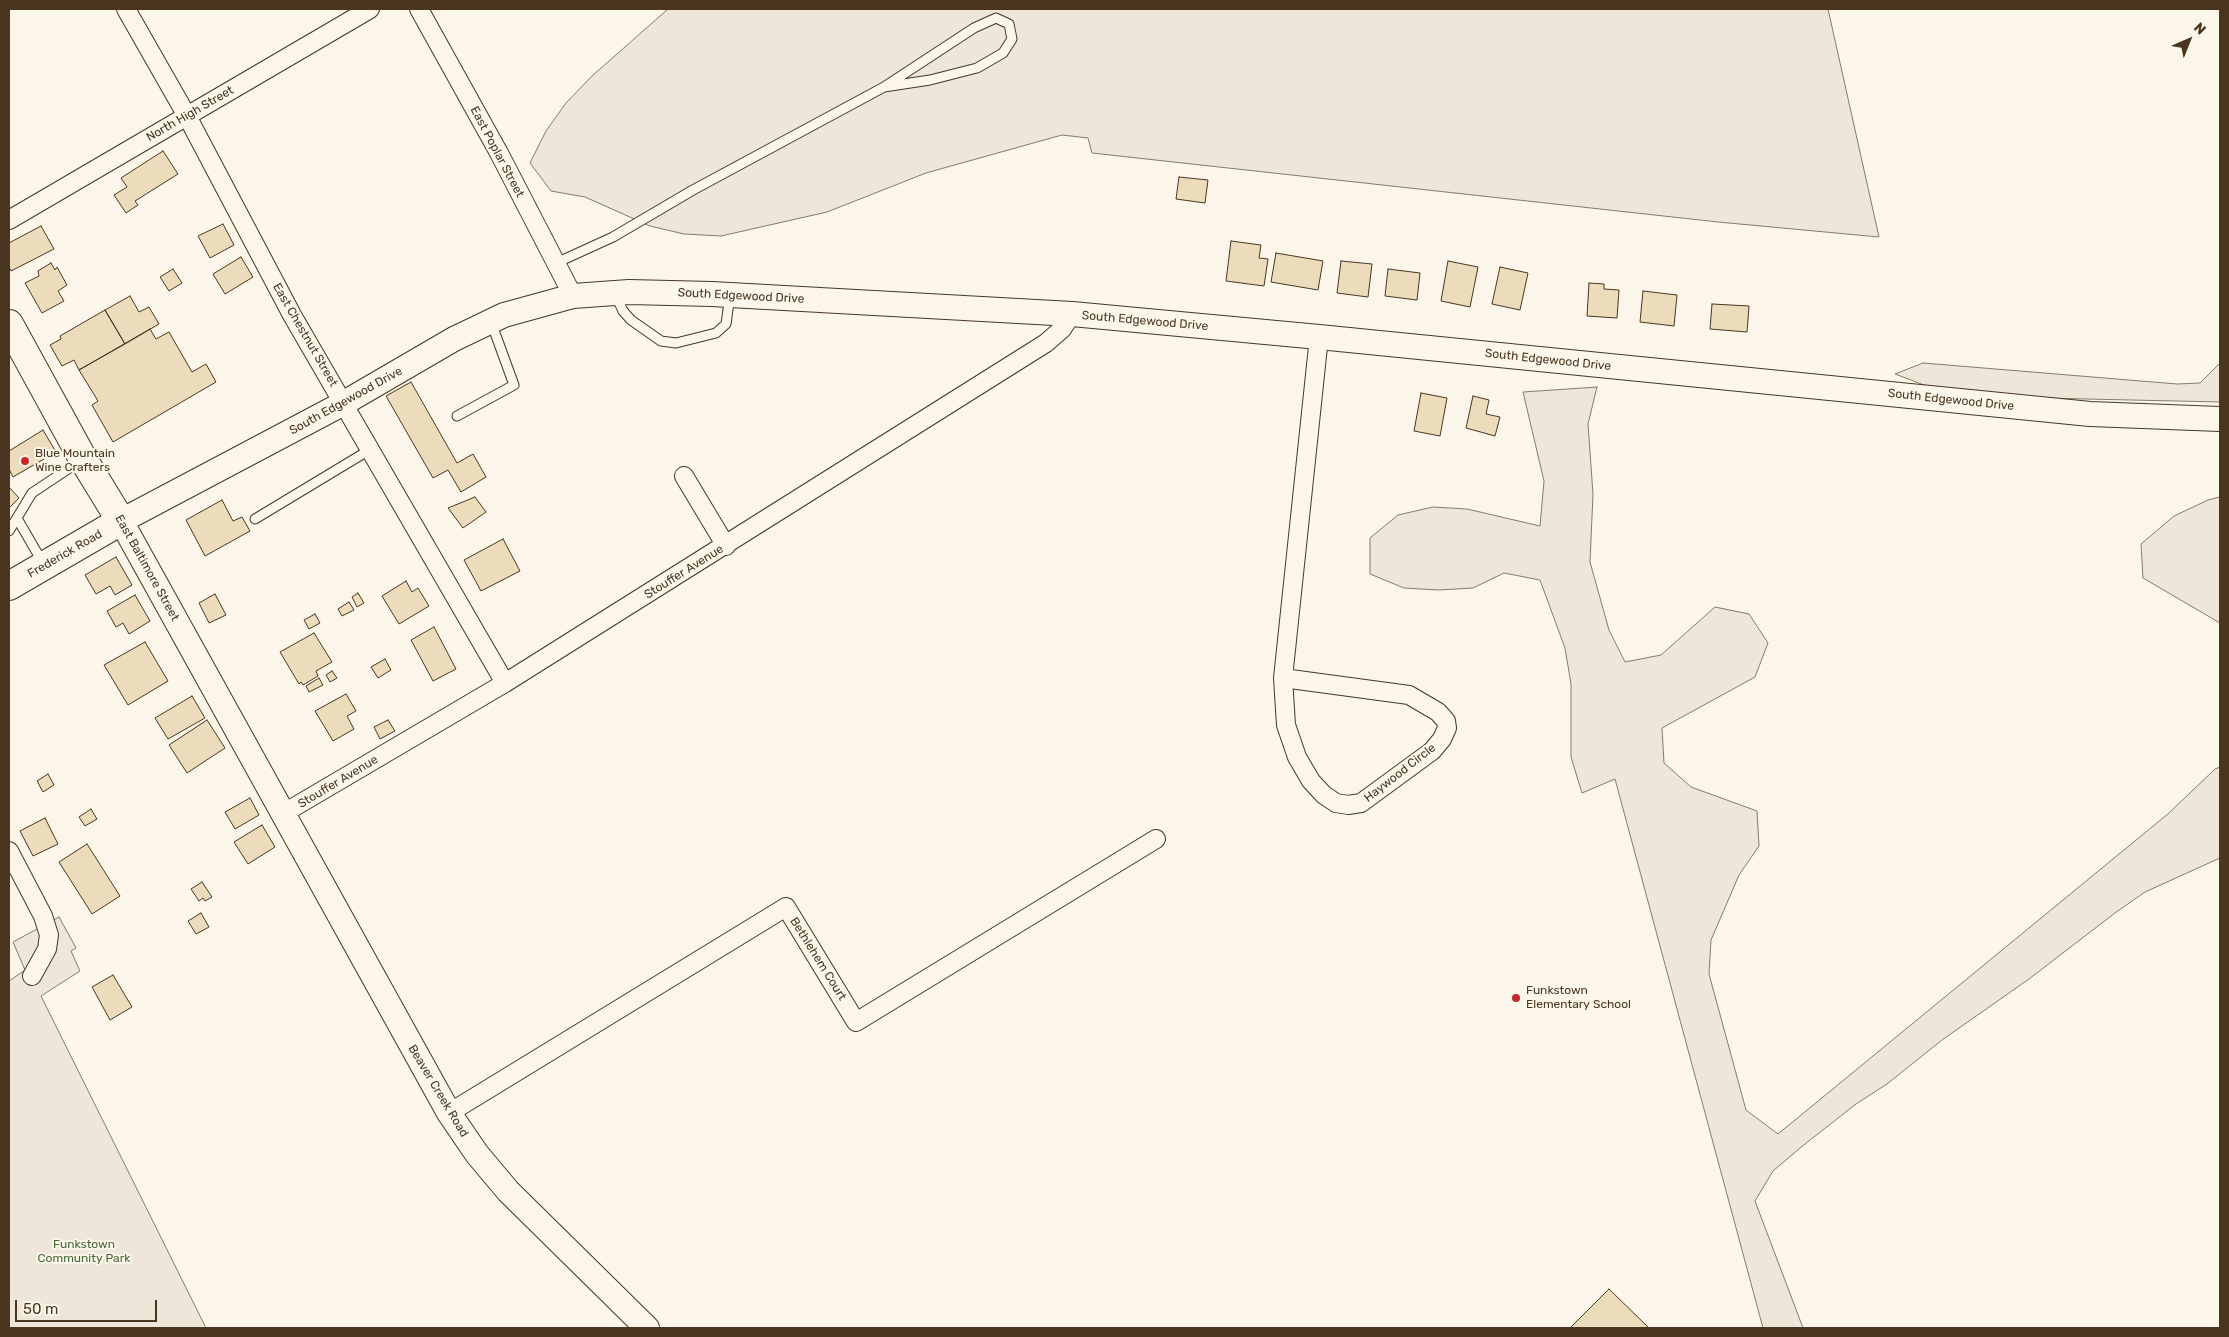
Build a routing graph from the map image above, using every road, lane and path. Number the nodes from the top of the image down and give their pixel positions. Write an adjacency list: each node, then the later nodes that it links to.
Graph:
1 (126, 9): 5 (street, East Chestnut Street)
2 (370, 9): 5 (street, North High Street)
3 (420, 9): 7 (street, East Poplar Street)
4 (884, 87): 4 (lane); 7 (lane)
5 (187, 116): 6 (street, North High Street); 15 (street, East Chestnut Street)
6 (9, 220)
7 (556, 263): 10 (street, East Poplar Street)
8 (615, 294): 9 (main road, South Edgewood Drive); 9 (lane); 10 (main road, South Edgewood Drive)
9 (730, 295): 11 (main road, South Edgewood Drive)
10 (573, 296): 12 (main road, South Edgewood Drive)
11 (1072, 314): 14 (main road, South Edgewood Drive); 25 (street, Stouffer Avenue)
12 (491, 322): 15 (main road, South Edgewood Drive); 16 (lane)
13 (9, 324): 19 (main road, East Baltimore Street)
14 (1319, 337): 17 (main road, South Edgewood Drive); 28 (street, Haywood Circle)
15 (344, 403): 18 (street, East Chestnut Street); 23 (main road, South Edgewood Drive)
16 (457, 416)
17 (2220, 419)
18 (371, 449): 21 (lane); 29 (street, East Chestnut Street)
19 (83, 458): 22 (lane); 23 (main road, East Baltimore Street)
20 (684, 476): 25 (street)
21 (255, 519)
22 (18, 520): 24 (lane); 26 (lane)
23 (121, 521): 26 (main road, Frederick Road); 30 (main road, East Baltimore Street)
24 (9, 531)
25 (726, 546): 29 (street, Stouffer Avenue)
26 (44, 565): 27 (main road, Frederick Road)
27 (9, 586)
28 (1283, 678): 28 (street, Haywood Circle)
29 (505, 683): 30 (street, Stouffer Avenue)
30 (284, 814): 34 (main road, Beaver Creek Road)
31 (1156, 839): 34 (street, Bethlehem Court)
32 (9, 851): 33 (street)
33 (32, 976)
34 (449, 1113): 35 (main road, Beaver Creek Road)
35 (647, 1328)

